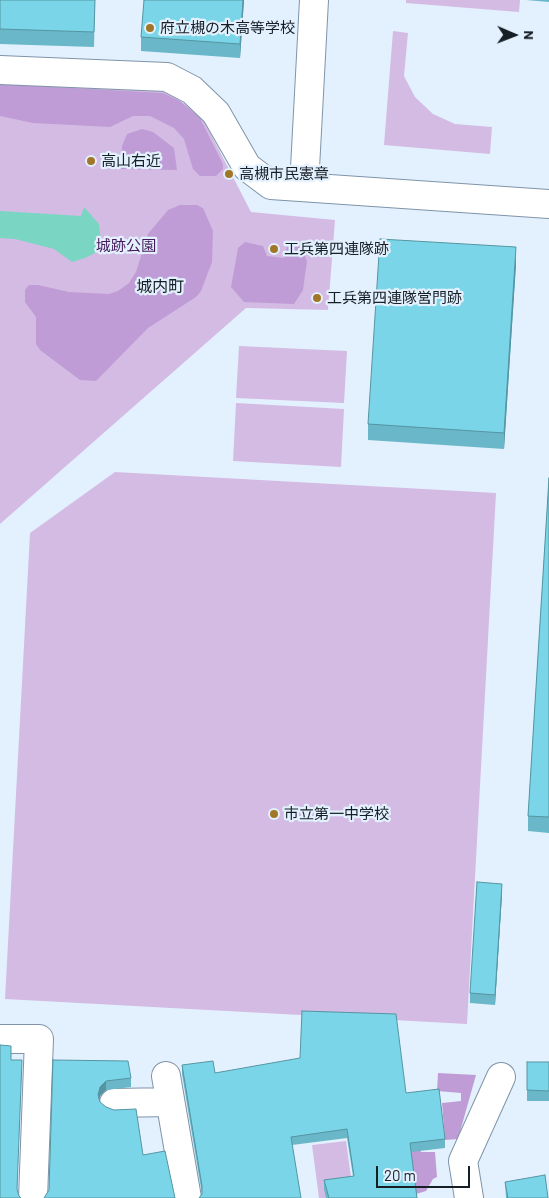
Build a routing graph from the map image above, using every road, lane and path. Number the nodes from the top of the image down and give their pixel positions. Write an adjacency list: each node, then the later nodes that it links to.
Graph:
1 (314, 0): 3 (street)
2 (0, 70): 3 (street)
3 (304, 187): 4 (street)
4 (549, 204)
5 (0, 1039): 8 (street)
6 (501, 1077): 10 (street)
7 (114, 1103): 9 (street)
8 (33, 1198)
9 (187, 1198)
10 (469, 1198)

